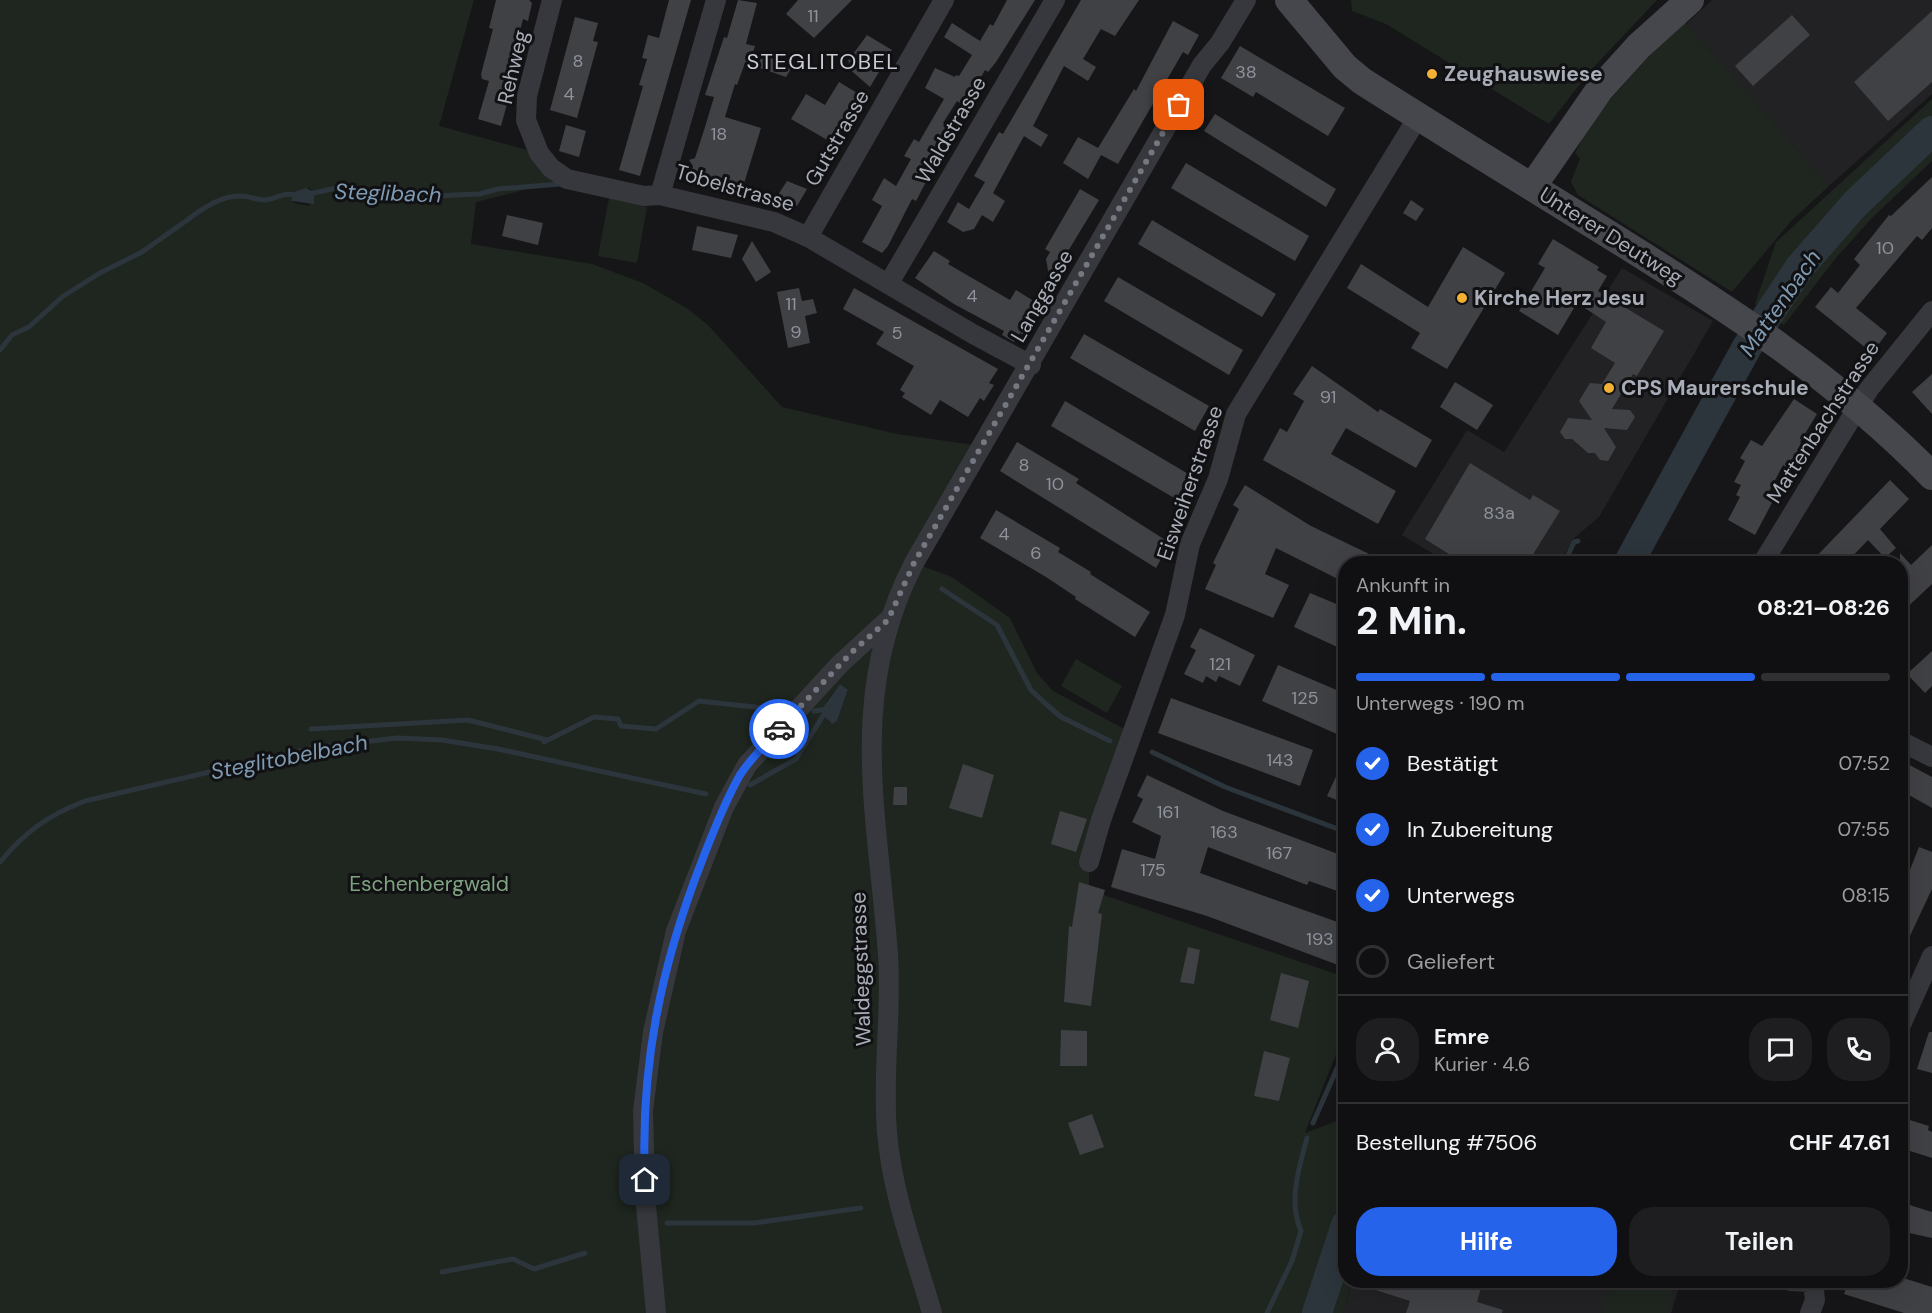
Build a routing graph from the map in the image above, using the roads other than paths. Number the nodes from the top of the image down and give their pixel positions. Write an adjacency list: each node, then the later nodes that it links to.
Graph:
1 (552, 0): 10 (street, Rehweg)
2 (716, 0): 10 (street, Tobelstrasse)
3 (944, 0): 11 (street, Gutstrasse)
4 (1055, 0): 12 (street, Waldstrasse)
5 (1246, 0): 14 (street, Langgasse)
6 (1288, 0): 8 (main road, Unterer Deutweg)
7 (1690, 0): 9 (main road)
8 (1418, 117): 9 (main road, Unterer Deutweg); 21 (street, Eisweiherstrasse)
9 (1532, 188): 15 (main road, Unterer Deutweg)
10 (660, 195): 11 (street, Tobelstrasse)
11 (808, 237): 12 (street, Tobelstrasse)
12 (889, 283): 14 (street, Tobelstrasse)
13 (1932, 311): 15 (street, Mattenbachstrasse)
14 (1031, 365): 18 (street, Langgasse)
15 (1858, 405): 16 (main road, Unterer Deutweg); 17 (street, Mattenbachstrasse)
16 (1932, 477)
17 (1767, 556)
18 (888, 620): 25 (street); 26 (street, Waldeggstrasse)
19 (1908, 745): 20 (street)
20 (1932, 757)
21 (1089, 862)
22 (1932, 956): 23 (street)
23 (1908, 1009)
24 (1813, 1288): 27 (street)
25 (656, 1313)
26 (932, 1313)
27 (1810, 1313)

